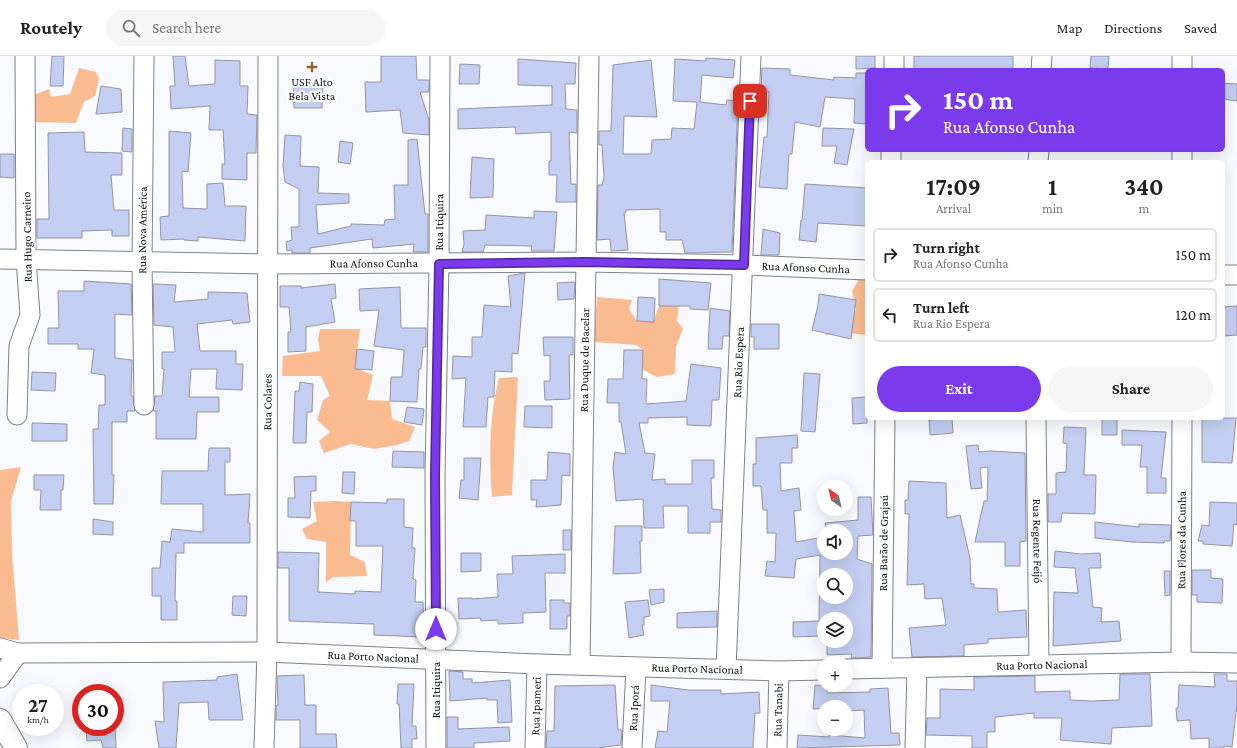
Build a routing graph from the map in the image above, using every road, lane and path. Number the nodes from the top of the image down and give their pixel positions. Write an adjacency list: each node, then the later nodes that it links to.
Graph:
1 (25, 56): 14 (street, Rua Hugo Carneiro)
2 (144, 56): 15 (street, Rua Nova América)
3 (268, 56): 17 (street, Rua Colares)
4 (440, 56): 18 (street, Rua Itiquira)
5 (589, 56): 16 (street, Rua Duque de Bacelar)
6 (752, 56): 19 (street, Rua Rio Espera)
7 (894, 56): 10 (street)
8 (1042, 56): 11 (street)
9 (1182, 56): 12 (street)
10 (894, 68)
11 (1041, 68)
12 (1182, 68)
13 (0, 259): 14 (street, Rua Afonso Cunha)
14 (26, 259): 15 (street, Rua Afonso Cunha); 24 (street, Rua Hugo Carneiro)
15 (142, 262): 17 (street, Rua Afonso Cunha); 23 (street, Rua Nova América)
16 (586, 262): 18 (street, Rua Afonso Cunha); 19 (street, Rua Afonso Cunha); 35 (street, Rua Duque de Bacelar)
17 (267, 264): 18 (street, Rua Afonso Cunha); 29 (street, Rua Colares)
18 (439, 264): 31 (street, Rua Itiquira)
19 (744, 265): 20 (street, Rua Afonso Cunha); 40 (street, Rua Rio Espera)
20 (865, 270)
21 (1225, 275): 22 (street)
22 (1237, 275)
23 (144, 405)
24 (18, 415)
25 (885, 420): 38 (street, Rua Barão de Grajaú)
26 (1036, 420): 36 (street, Rua Regente Feijó)
27 (1182, 420): 32 (street, Rua Flores da Cunha)
28 (0, 648): 30 (street, Rua Porto Nacional)
29 (267, 652): 30 (street, Rua Porto Nacional); 31 (street, Rua Porto Nacional); 47 (street, Rua Colares)
30 (18, 653): 44 (street)
31 (436, 660): 34 (street, Rua Porto Nacional); 48 (street, Rua Itiquira)
32 (1181, 662): 33 (street, Rua Porto Nacional); 36 (street, Rua Porto Nacional)
33 (1237, 663)
34 (537, 664): 35 (street, Rua Porto Nacional); 49 (street, Rua Ipameri)
35 (580, 664): 37 (street, Rua Porto Nacional)
36 (1039, 665): 39 (street, Rua Porto Nacional)
37 (636, 668): 40 (street, Rua Porto Nacional); 50 (street, Rua Iporá)
38 (882, 668): 39 (street, Rua Porto Nacional); 41 (street, Rua Porto Nacional)
39 (917, 668): 52 (street)
40 (726, 669): 43 (street, Rua Porto Nacional)
41 (853, 669)
42 (817, 670): 43 (street, Rua Porto Nacional)
43 (779, 671): 51 (street, Rua Tanabi)
44 (0, 678)
45 (0, 720): 46 (highway)
46 (16, 748)
47 (264, 748)
48 (436, 748)
49 (535, 748)
50 (632, 748)
51 (778, 748)
52 (915, 748)

